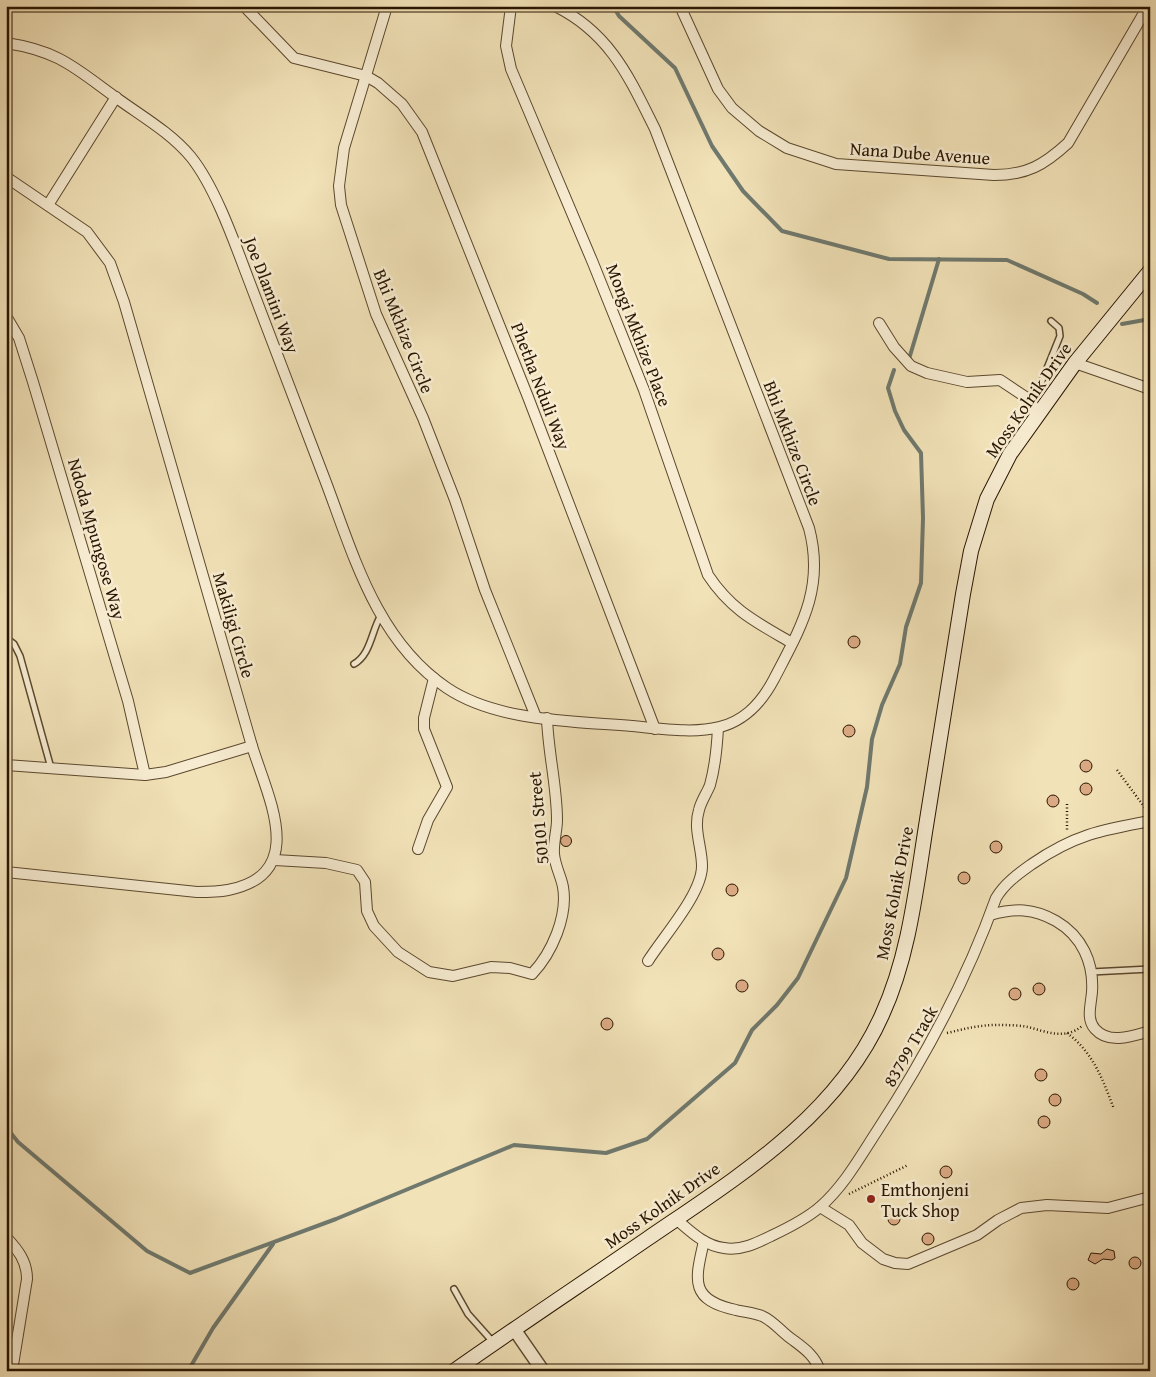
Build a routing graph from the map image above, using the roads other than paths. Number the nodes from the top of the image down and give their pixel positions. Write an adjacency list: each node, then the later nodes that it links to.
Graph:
1 (244, 6): 8 (street)
2 (387, 6): 8 (street, Bhi Mkhize Circle)
3 (511, 6): 22 (street, Mongi Mkhize Place)
4 (555, 6): 22 (street, Bhi Mkhize Circle)
5 (680, 6): 6 (street, Nana Dube Avenue)
6 (1148, 6)
7 (6, 44): 9 (street, Joe Dlamini Way)
8 (366, 76): 26 (street, Bhi Mkhize Circle); 28 (street, Phetha Nduli Way)
9 (116, 97): 11 (street); 20 (street, Joe Dlamini Way)
10 (6, 177): 11 (street, Makiligi Circle)
11 (48, 205): 30 (street, Makiligi Circle)
12 (1150, 271): 16 (main road, Moss Kolnik Drive)
13 (6, 316): 33 (street, Ndoda Mpungose Way)
14 (1051, 321): 18 (lane)
15 (879, 323): 18 (street)
16 (1075, 363): 17 (street); 19 (main road, Moss Kolnik Drive)
17 (1150, 389)
18 (1033, 404): 19 (street)
19 (1035, 418): 45 (main road, Moss Kolnik Drive)
20 (381, 616): 23 (street, Joe Dlamini Way); 24 (lane)
21 (6, 638): 32 (lane)
22 (792, 643): 29 (street, Bhi Mkhize Circle)
23 (403, 650): 25 (street, Bhi Mkhize Circle)
24 (354, 664)
25 (434, 678): 26 (street, Bhi Mkhize Circle); 35 (street)
26 (536, 717): 27 (street, Bhi Mkhize Circle)
27 (547, 718): 28 (street, Bhi Mkhize Circle); 36 (street, 50101 Street)
28 (656, 728): 29 (street, Bhi Mkhize Circle)
29 (718, 728): 39 (street)
30 (252, 746): 33 (street); 36 (street, Makiligi Circle)
31 (6, 765): 32 (street)
32 (51, 769): 33 (street)
33 (145, 775)
34 (1150, 821): 38 (street, 83799 Track)
35 (418, 849)
36 (275, 860): 37 (street)
37 (6, 872)
38 (990, 915): 41 (street); 44 (street, 83799 Track)
39 (648, 961)
40 (1150, 969): 41 (lane)
41 (1091, 972): 42 (street)
42 (1150, 1031)
43 (1150, 1197): 44 (street)
44 (823, 1204): 47 (street, 83799 Track)
45 (676, 1219): 47 (street, 83799 Track); 49 (main road, Moss Kolnik Drive)
46 (6, 1237): 51 (street)
47 (704, 1241): 54 (street)
48 (454, 1289): 50 (lane)
49 (514, 1329): 50 (main road, Moss Kolnik Drive); 53 (street)
50 (494, 1343): 52 (main road, Moss Kolnik Drive)
51 (12, 1371)
52 (454, 1371)
53 (543, 1371)
54 (820, 1371)

